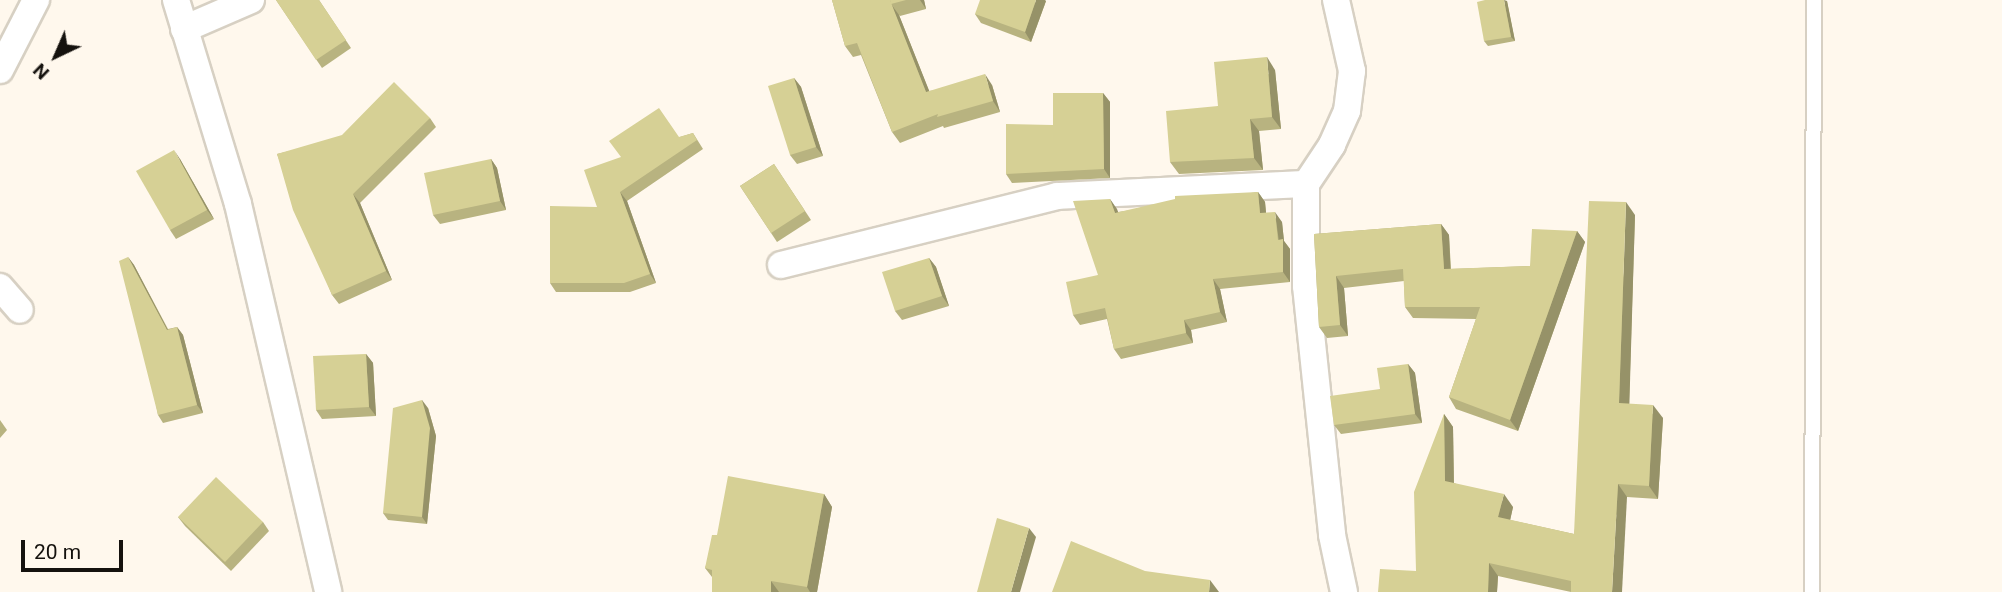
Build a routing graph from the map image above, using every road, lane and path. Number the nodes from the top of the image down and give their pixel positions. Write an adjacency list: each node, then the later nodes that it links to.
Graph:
1 (36, 0): 7 (street)
2 (176, 0): 6 (street)
3 (251, 0): 6 (street)
4 (1336, 0): 8 (street)
5 (1814, 0): 14 (lane)
6 (184, 29): 12 (street)
7 (0, 70)
8 (1306, 184): 9 (street); 13 (street)
9 (781, 265)
10 (0, 288): 11 (street)
11 (20, 310)
12 (328, 592)
13 (1344, 592)
14 (1812, 592)

